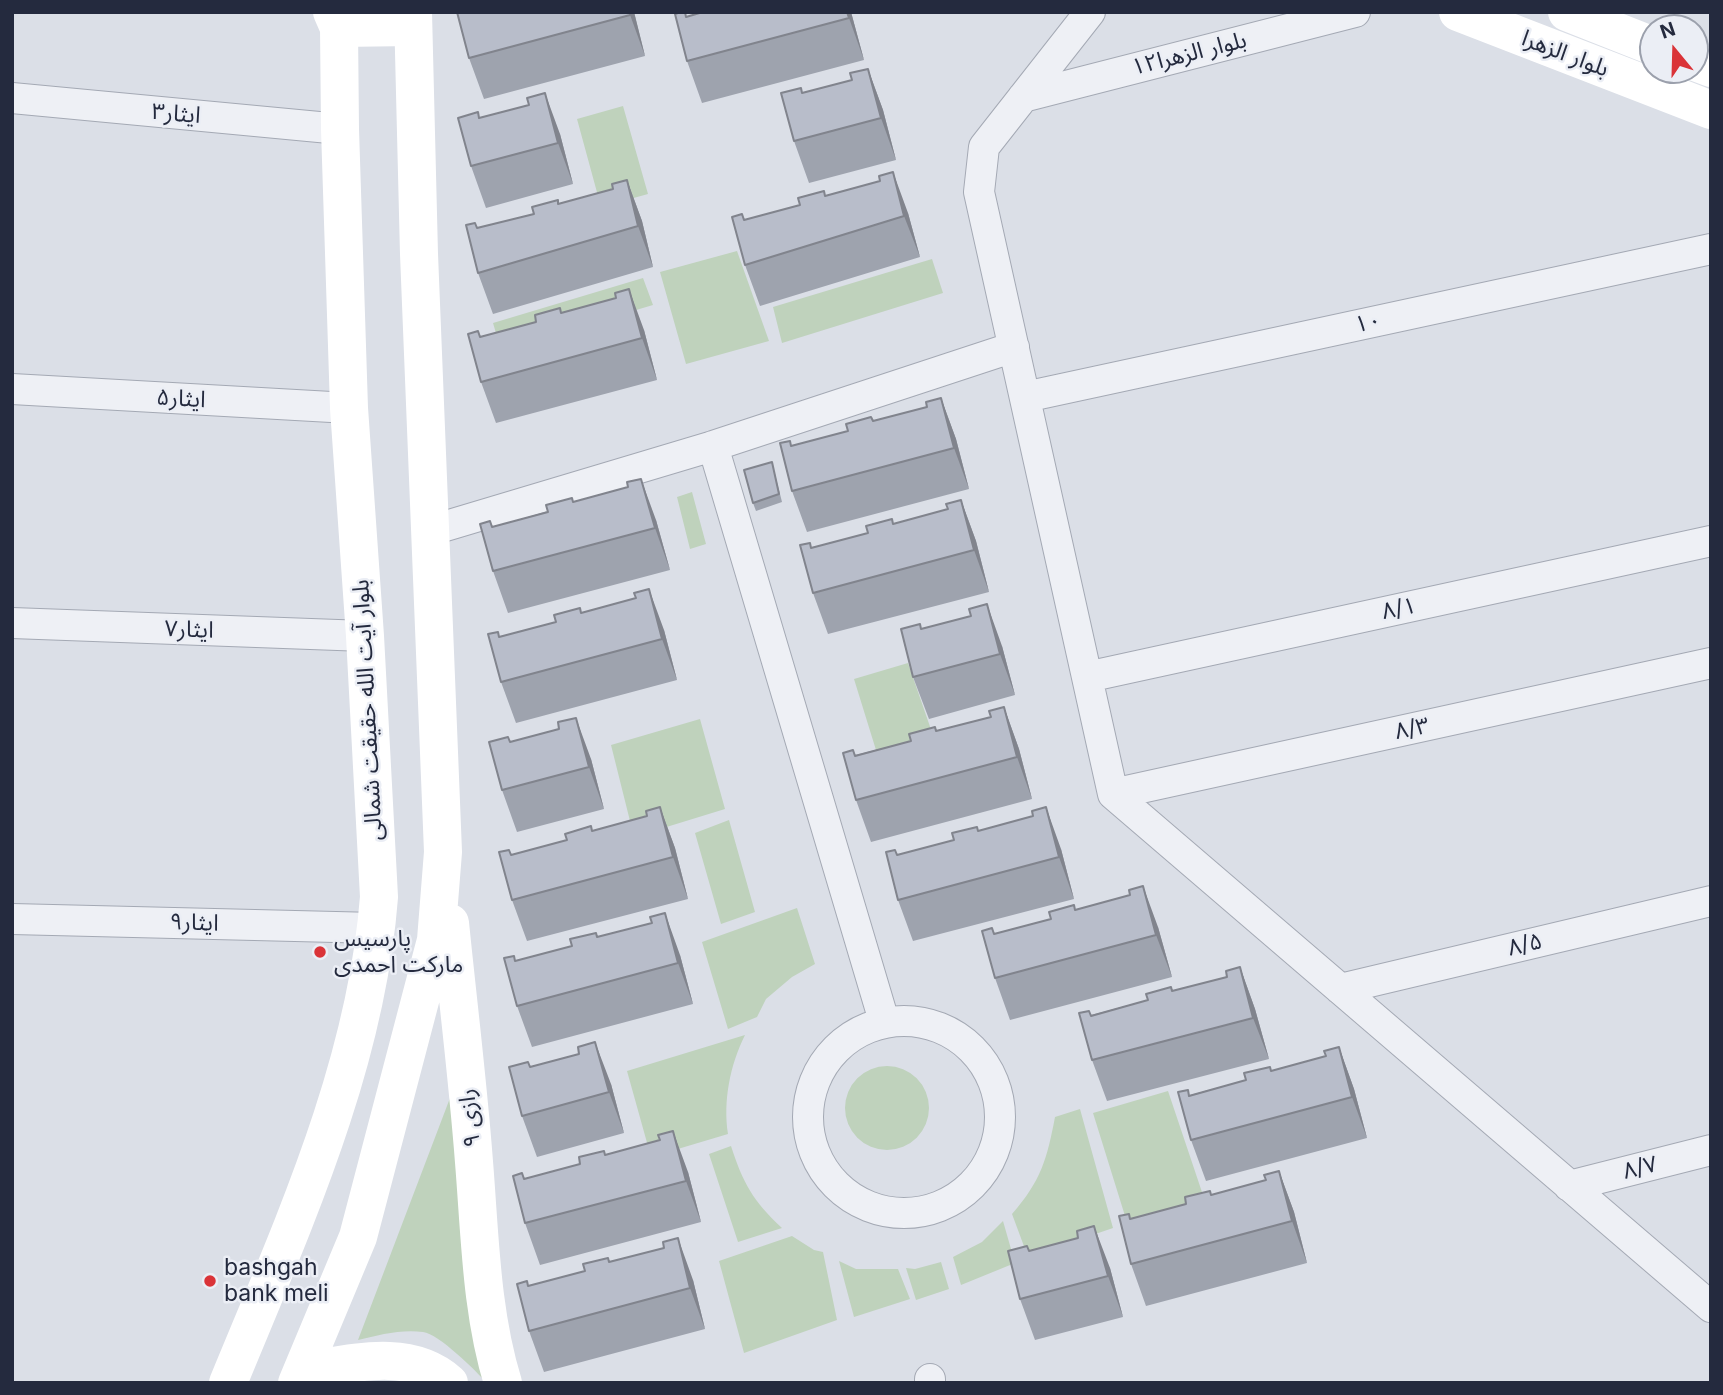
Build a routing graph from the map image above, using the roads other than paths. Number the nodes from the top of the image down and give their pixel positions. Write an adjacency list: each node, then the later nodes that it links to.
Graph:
1 (1090, 12): 8 (street)
2 (1356, 12): 8 (street, بلوار الزهرا۱۲)
3 (1458, 12): 10 (main road, بلوار الزهرا)
4 (1567, 12): 7 (main road, بلوار الزهرا)
5 (338, 17): 6 (main road); 11 (main road, بلوار آیت الله حقیقت شمالی)
6 (413, 20): 18 (main road)
7 (1639, 40)
8 (1023, 97): 13 (street)
9 (12, 98): 11 (street, ایثار۳)
10 (1711, 110)
11 (340, 130): 16 (main road, بلوار آیت الله حقیقت شمالی)
12 (1711, 249): 15 (street, ۱۰)
13 (1014, 347): 15 (street); 17 (street)
14 (12, 389): 16 (street, ایثار۵)
15 (1025, 397): 23 (street)
16 (349, 408): 21 (main road, بلوار آیت الله حقیقت شمالی)
17 (713, 446): 18 (street); 30 (street)
18 (429, 531): 25 (main road)
19 (1711, 541): 23 (street, ۸/۱)
20 (12, 623): 21 (street, ایثار۷)
21 (365, 636): 28 (main road, بلوار آیت الله حقیقت شمالی)
22 (1711, 663): 24 (street, ۸/۳)
23 (1087, 677): 24 (street)
24 (1113, 794): 29 (street)
25 (443, 852): 34 (main road); 37 (main road, رازی ۹)
26 (1711, 901): 29 (street, ۸/۵)
27 (12, 919): 28 (street, ایثار۹)
28 (376, 928): 35 (main road, بلوار آیت الله حقیقت شمالی)
29 (1340, 989): 32 (street)
30 (884, 1021): 30 (street)
31 (1711, 1150): 32 (street, ۸/۷)
32 (1569, 1186): 33 (street)
33 (1711, 1307)
34 (300, 1377): 36 (main road)
35 (228, 1383)
36 (449, 1383)
37 (503, 1383)

